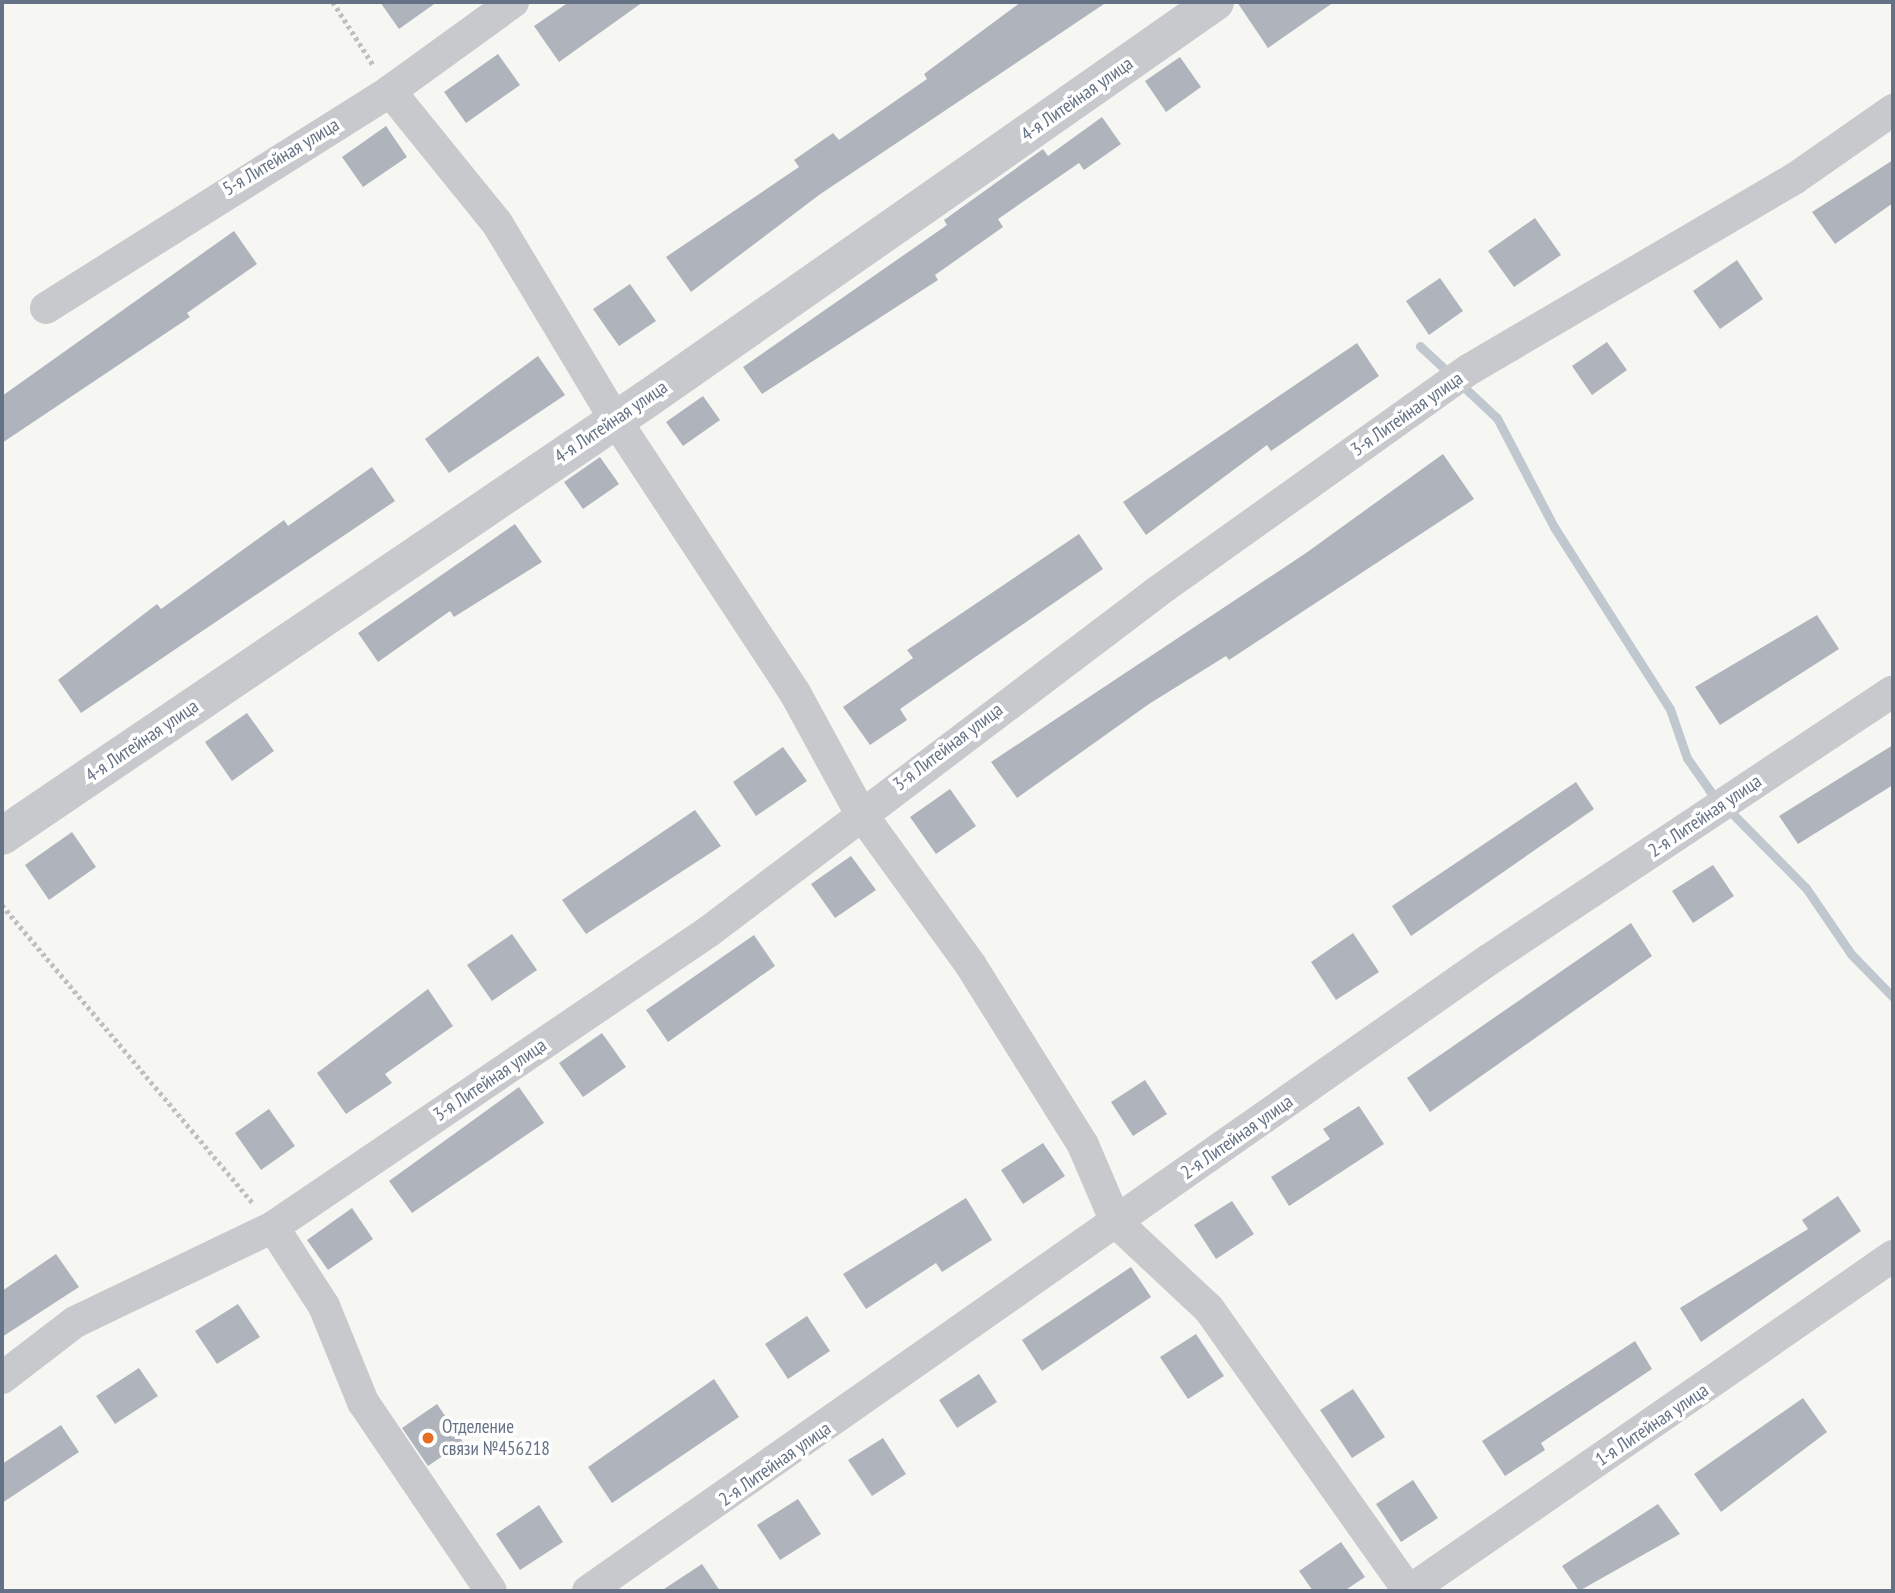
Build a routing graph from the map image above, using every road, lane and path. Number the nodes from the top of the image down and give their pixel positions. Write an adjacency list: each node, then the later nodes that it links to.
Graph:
1 (333, 2): 4 (path)
2 (513, 2): 4 (street, 5-я Литейная улица)
3 (1215, 2): 7 (street, 4-я Литейная улица)
4 (390, 91): 6 (street, 5-я Литейная улица); 7 (street)
5 (1893, 110): 9 (street, 3-я Литейная улица)
6 (46, 308)
7 (615, 419): 9 (street); 10 (street, 4-я Литейная улица)
8 (1893, 691): 12 (street, 2-я Литейная улица)
9 (860, 812): 12 (street); 13 (street, 3-я Литейная улица)
10 (2, 836)
11 (2, 905): 13 (path)
12 (1116, 1222): 17 (street, 2-я Литейная улица); 18 (street)
13 (273, 1227): 15 (street, 3-я Литейная улица); 16 (street)
14 (1893, 1256): 18 (street, 1-я Литейная улица)
15 (2, 1378)
16 (491, 1591)
17 (588, 1591)
18 (1409, 1591)

